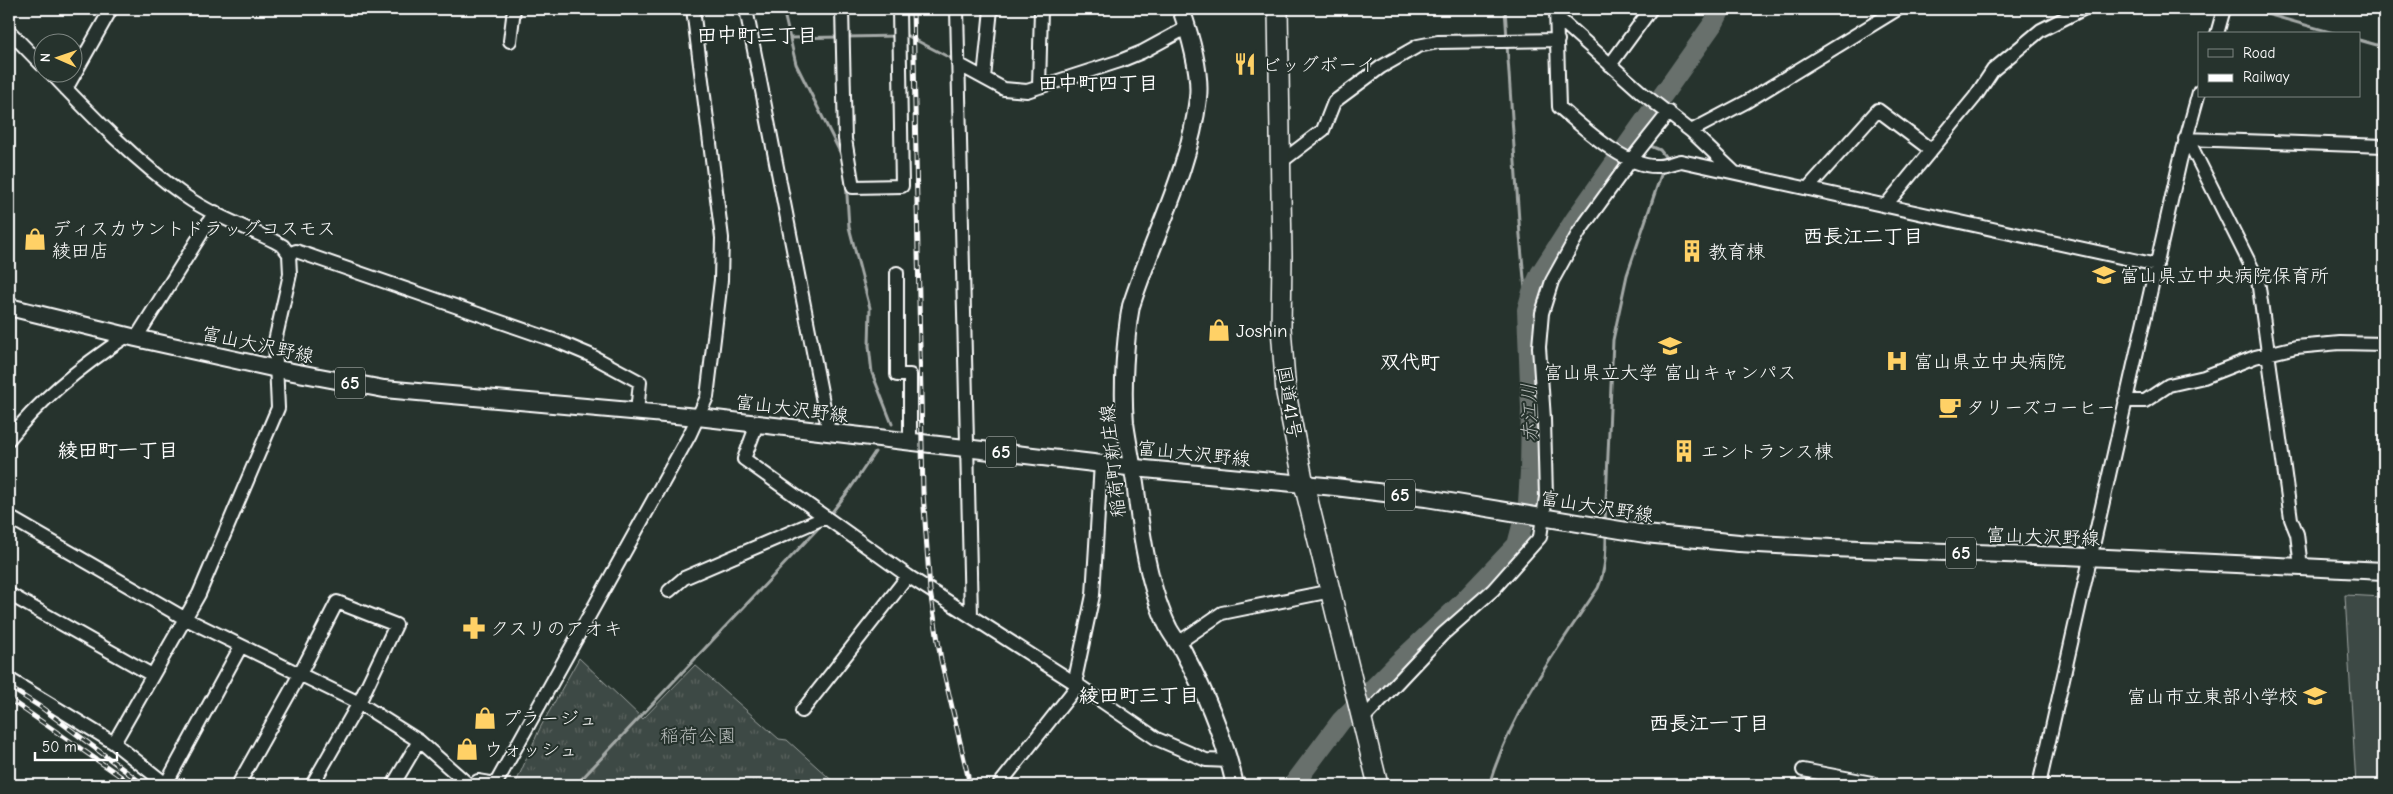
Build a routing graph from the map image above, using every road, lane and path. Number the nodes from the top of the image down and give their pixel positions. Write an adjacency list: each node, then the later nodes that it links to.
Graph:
1 (111, 9): 28 (street)
2 (514, 9): 21 (street)
3 (693, 9): 51 (street)
4 (746, 9): 53 (street)
5 (842, 9): 6 (street)
6 (899, 9)
7 (957, 9): 23 (street)
8 (991, 9): 25 (street)
9 (1041, 9): 27 (street)
10 (1181, 9): 17 (main road, 稲荷町新庄線)
11 (1278, 9): 36 (highway, 国道41号)
12 (1651, 9): 24 (street)
13 (1898, 9): 31 (street)
14 (2083, 9): 34 (street)
15 (2222, 9): 19 (street)
16 (1558, 11): 20 (street); 24 (street)
17 (1188, 27): 27 (street); 58 (main road, 稲荷町新庄線)
18 (9, 31): 22 (street)
19 (2217, 32)
20 (1558, 40): 35 (street); 36 (street)
21 (510, 41)
22 (32, 55)
23 (958, 64): 25 (street); 56 (street)
24 (1610, 65): 30 (street)
25 (984, 78): 27 (street)
26 (59, 82): 28 (street)
27 (1039, 87)
28 (66, 89): 40 (street)
29 (2198, 97): 32 (street)
30 (1670, 112): 31 (street); 35 (street)
31 (1691, 131): 37 (street)
32 (2189, 144): 33 (street); 42 (street); 47 (street)
33 (2384, 146)
34 (1931, 150): 38 (street); 39 (street)
35 (1631, 160): 37 (street); 62 (street)
36 (1281, 162): 59 (highway, 国道41号)
37 (1734, 172): 38 (street)
38 (1808, 188): 39 (street)
39 (1886, 205): 42 (street)
40 (215, 212): 41 (street); 45 (street)
41 (289, 254): 48 (street); 50 (street)
42 (2157, 265): 49 (street)
43 (897, 273): 55 (street)
44 (9, 307): 45 (main road, 富山大沢野線 / 65)
45 (131, 337): 48 (main road, 富山大沢野線 / 65); 54 (street)
46 (2384, 344): 47 (street)
47 (2270, 354): 49 (street); 64 (street)
48 (277, 369): 50 (main road, 富山大沢野線 / 65); 71 (street)
49 (2125, 401): 63 (street)
50 (637, 412): 51 (main road, 富山大沢野線 / 65)
51 (698, 417): 52 (main road, 富山大沢野線 / 65); 85 (street)
52 (757, 424): 53 (main road, 富山大沢野線 / 65); 61 (street)
53 (830, 433): 55 (main road, 富山大沢野線 / 65)
54 (9, 439)
55 (910, 442): 56 (main road, 富山大沢野線 / 65)
56 (968, 448): 57 (main road, 富山大沢野線 / 65); 70 (street)
57 (1101, 463): 58 (main road, 富山大沢野線 / 65); 77 (street)
58 (1133, 467): 59 (main road, 富山大沢野線 / 65); 72 (main road, 稲荷町新庄線)
59 (1304, 484): 62 (main road, 富山大沢野線 / 65); 67 (highway, 国道41号)
60 (9, 517): 71 (street)
61 (826, 517): 66 (street); 68 (street)
62 (1542, 518): 63 (main road, 富山大沢野線 / 65); 80 (street)
63 (2092, 558): 64 (main road, 富山大沢野線 / 65); 95 (street)
64 (2301, 567): 65 (main road, 富山大沢野線 / 65)
65 (2384, 571)
66 (908, 576): 70 (street); 79 (street)
67 (1332, 590): 72 (street); 80 (highway, 国道41号)
68 (669, 591)
69 (9, 594): 75 (street)
70 (971, 616): 77 (street)
71 (184, 618): 73 (street); 75 (street)
72 (1178, 643): 83 (main road, 稲荷町新庄線)
73 (241, 646): 74 (street); 86 (street)
74 (300, 674): 78 (street); 78 (street); 87 (street)
75 (152, 675): 82 (street)
76 (9, 679): 82 (street)
77 (1078, 685): 83 (street); 91 (street)
78 (359, 704): 81 (street); 88 (street)
79 (802, 710)
80 (1362, 719): 93 (highway, 国道41号)
81 (419, 741): 89 (street); 90 (street)
82 (114, 742): 86 (street)
83 (1230, 761): 92 (main road, 稲荷町新庄線)
84 (1803, 770): 94 (street)
85 (495, 784): 90 (street)
86 (167, 785)
87 (238, 785)
88 (312, 785)
89 (393, 785)
90 (471, 785)
91 (999, 785)
92 (1235, 785)
93 (1378, 785)
94 (1871, 785)
95 (2039, 785)

